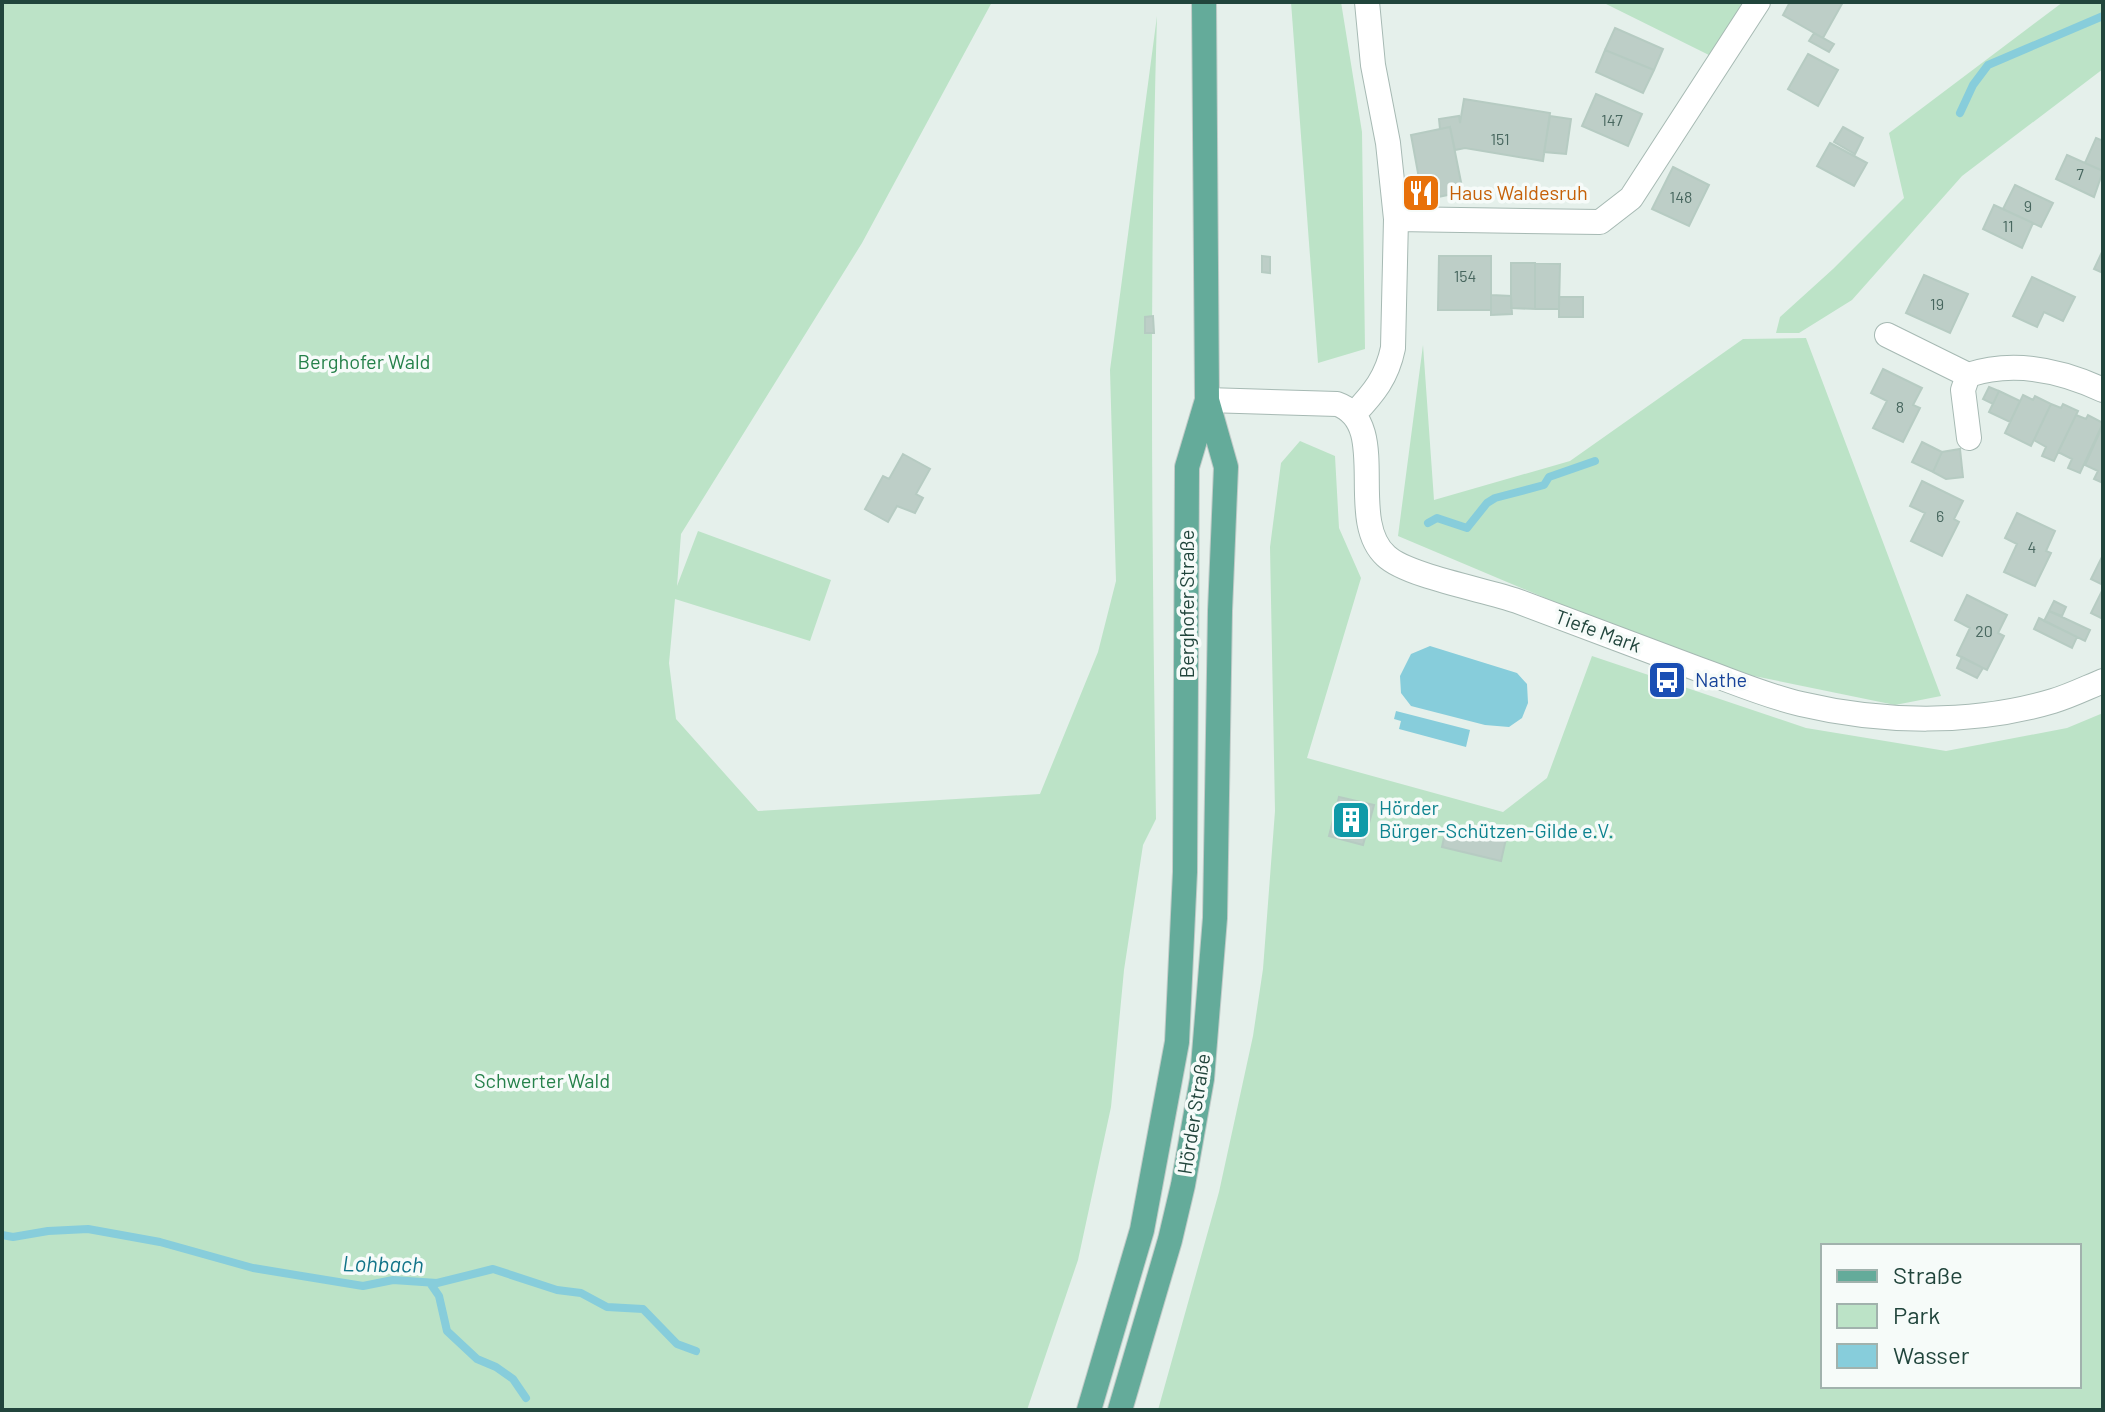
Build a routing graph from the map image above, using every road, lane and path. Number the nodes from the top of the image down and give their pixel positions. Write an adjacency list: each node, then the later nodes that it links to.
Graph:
1 (1204, 2): 8 (main road, Berghofer Straße)
2 (1367, 2): 4 (street)
3 (1758, 2): 4 (street)
4 (1396, 219): 9 (street)
5 (1887, 335): 6 (street)
6 (1968, 375): 7 (street); 10 (street)
7 (2103, 390)
8 (1207, 400): 9 (street); 12 (main road, Berghofer Straße); 13 (main road, Berghofer Straße)
9 (1354, 414): 11 (street, Tiefe Mark)
10 (1969, 438)
11 (2103, 681)
12 (1218, 810): 15 (main road, Hörder Straße)
13 (1185, 811): 14 (main road, Hörder Straße)
14 (1089, 1410)
15 (1120, 1410)

